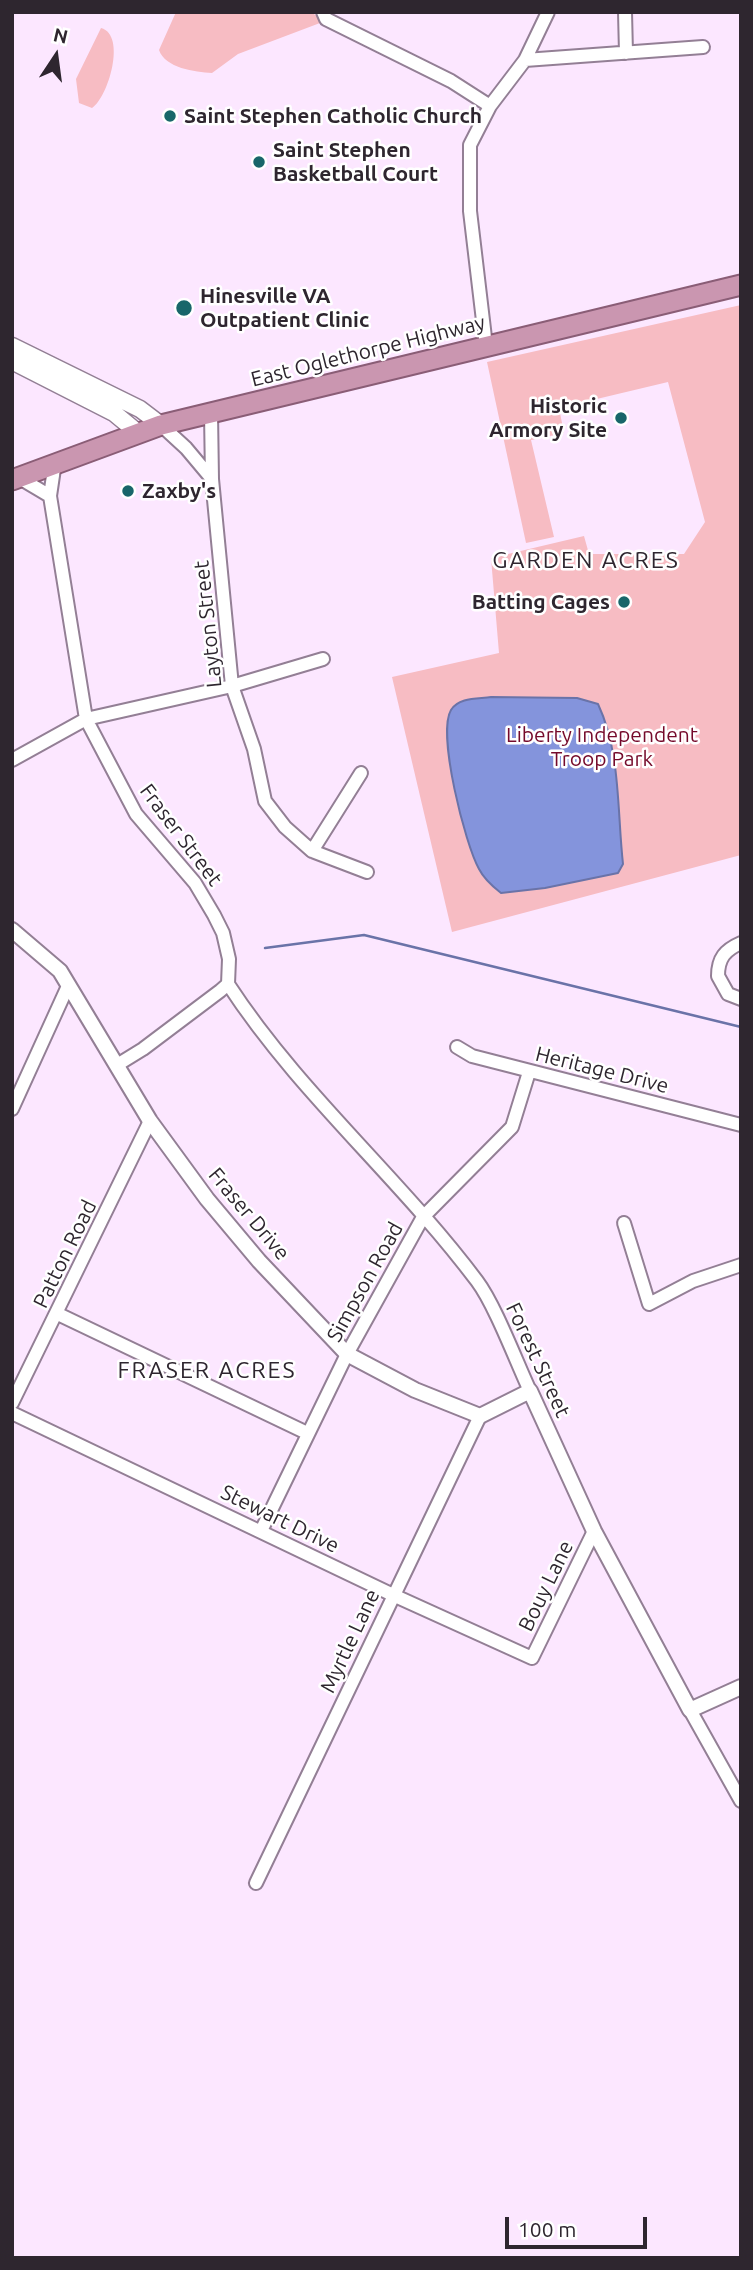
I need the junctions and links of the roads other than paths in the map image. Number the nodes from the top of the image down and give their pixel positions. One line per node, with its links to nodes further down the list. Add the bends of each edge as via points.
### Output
1 (323, 12): 7 (street, via 326,19 451,81)
2 (548, 12): 6 (street)
3 (625, 12): 5 (street)
4 (703, 47): 5 (street)
5 (626, 53): 6 (street)
6 (526, 60): 7 (street)
7 (490, 106): 10 (street, via 468,155)
8 (741, 285): 10 (highway, East Oglethorpe Highway)
9 (12, 346): 13 (main road, via 140,409)
10 (486, 346): 12 (highway, East Oglethorpe Highway)
11 (12, 361): 14 (main road, via 114,412)
12 (211, 413): 13 (highway, East Oglethorpe Highway); 17 (street, Layton Street)
13 (161, 425): 14 (highway, East Oglethorpe Highway); 17 (street)
14 (137, 432): 15 (highway, East Oglethorpe Highway)
15 (55, 462): 16 (highway, East Oglethorpe Highway); 18 (street, Fraser Street)
16 (15, 478): 18 (street)
17 (212, 479): 20 (street, Layton Street)
18 (50, 496): 21 (street, Fraser Street)
19 (323, 659): 20 (street)
20 (232, 686): 21 (street); 24 (street, Layton Street, via 254,749 265,802)
21 (86, 719): 22 (street); 28 (street, Fraser Street, via 136,814 195,883 214,915 229,959)
22 (12, 760)
23 (361, 773): 24 (street)
24 (312, 851): 25 (street, Layton Street)
25 (367, 872)
26 (12, 930): 29 (street, Fraser Drive, via 60,971)
27 (741, 943): 30 (street, via 721,957 718,976 728,994)
28 (228, 984): 32 (street); 37 (street, Forest Street, via 317,1100)
29 (68, 986): 32 (street, Fraser Drive); 34 (street)
30 (741, 999)
31 (457, 1047): 33 (street, Heritage Drive, via 472,1056)
32 (117, 1065): 35 (street, Fraser Drive)
33 (529, 1072): 36 (street, Heritage Drive); 37 (street, Simpson Road, via 512,1127)
34 (12, 1109)
35 (150, 1121): 40 (street, Patton Road); 41 (street, Fraser Drive, via 242,1240)
36 (741, 1125)
37 (423, 1217): 41 (street, Simpson Road); 42 (street, Forest Street, via 479,1283)
38 (624, 1223): 39 (street, via 649,1304 693,1281)
39 (741, 1265)
40 (58, 1314): 43 (street, Patton Road); 46 (street)
41 (347, 1354): 45 (street, Fraser Drive, via 415,1391); 46 (street, Simpson Road)
42 (530, 1391): 45 (street); 48 (street, Forest Street)
43 (12, 1403)
44 (12, 1413): 47 (street, Stewart Drive)
45 (480, 1416): 49 (street, Myrtle Lane)
46 (307, 1433): 47 (street, Simpson Road)
47 (261, 1531): 49 (street, Stewart Drive)
48 (594, 1531): 50 (street, Bouy Lane); 52 (street, Forest Street)
49 (393, 1595): 50 (street, Stewart Drive); 54 (street, Myrtle Lane)
50 (533, 1658)
51 (741, 1687): 52 (street)
52 (690, 1710): 53 (street, Forest Street)
53 (741, 1801)
54 (256, 1883)

